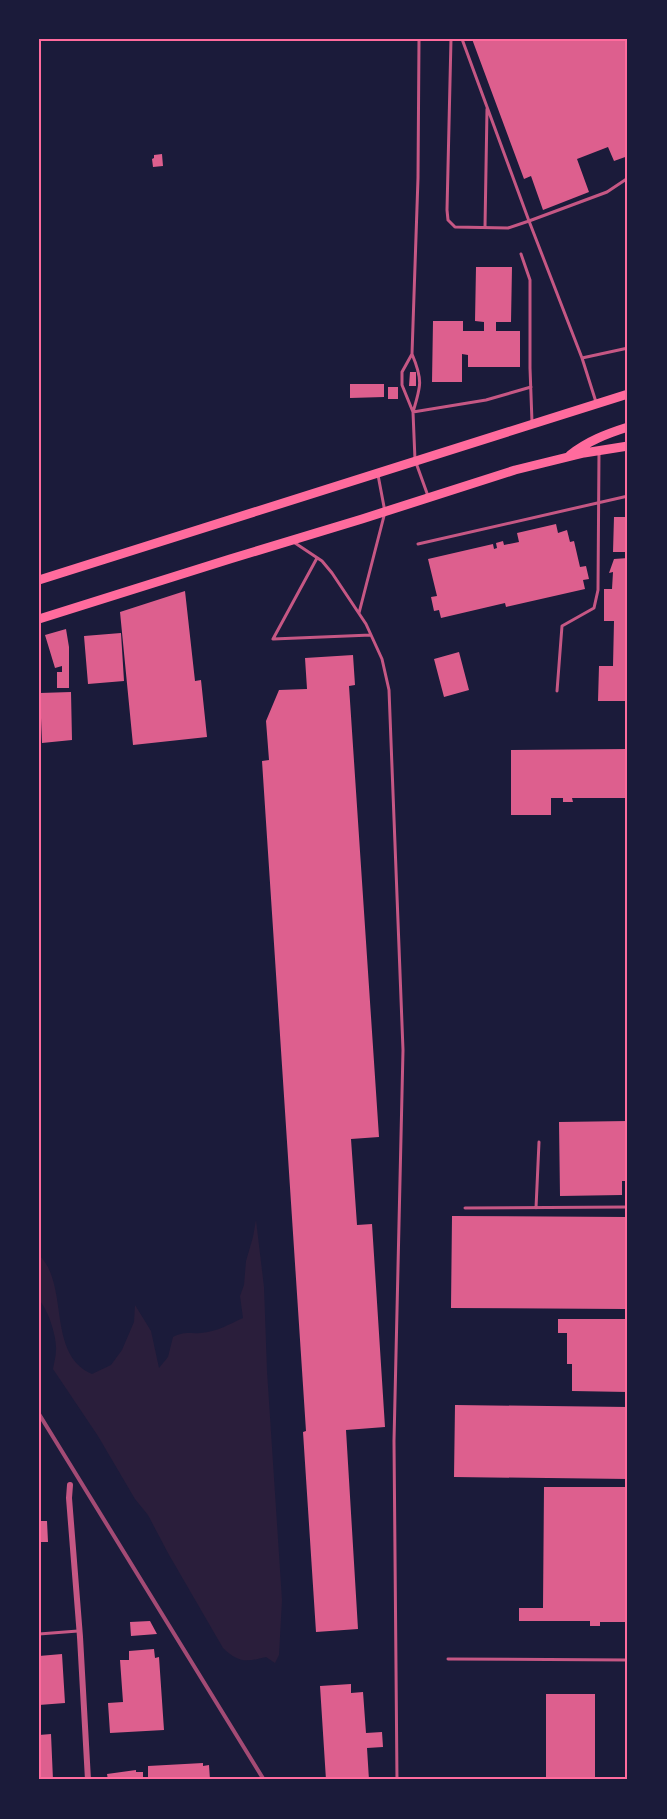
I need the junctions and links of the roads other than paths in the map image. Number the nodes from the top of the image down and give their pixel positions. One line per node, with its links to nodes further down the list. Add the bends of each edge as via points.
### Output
1 (419, 39): 10 (lane)
2 (451, 39): 7 (lane, via 448,220 454,227)
3 (462, 39): 4 (lane)
4 (487, 105): 6 (lane); 7 (lane)
5 (628, 178): 6 (lane, via 607,192)
6 (529, 221): 7 (lane, via 508,228); 11 (lane)
7 (484, 227)
8 (521, 254): 12 (lane, via 530,280)
9 (628, 348): 11 (lane)
10 (412, 354): 15 (lane, via 420,372); 15 (lane, via 402,372 402,385)
11 (582, 358): 14 (lane)
12 (531, 387): 15 (lane, via 486,400); 16 (lane)
13 (628, 394): 14 (main road)
14 (596, 404): 16 (main road)
15 (412, 412): 21 (lane)
16 (532, 424): 21 (main road)
17 (628, 427): 20 (main road, via 604,434)
18 (628, 446): 19 (main road)
19 (599, 451): 20 (main road); 25 (lane)
20 (568, 457): 24 (main road)
21 (415, 460): 22 (main road); 24 (lane)
22 (378, 472): 26 (lane); 30 (main road)
23 (628, 496): 25 (lane)
24 (429, 497): 26 (main road)
25 (598, 502): 28 (lane); 34 (lane, via 598,590 594,608 562,626)
26 (385, 512): 27 (main road); 31 (lane)
27 (291, 540): 29 (lane); 32 (main road)
28 (418, 544)
29 (317, 558): 31 (lane); 33 (lane, via 273,639)
30 (39, 580)
31 (359, 613): 33 (lane)
32 (39, 619)
33 (371, 634): 45 (lane, via 389,690 403,1050 394,1440)
34 (557, 690)
35 (539, 1142): 38 (lane)
36 (628, 1207): 38 (lane)
37 (465, 1208): 38 (lane)
38 (536, 1208)
39 (70, 1485): 40 (street)
40 (80, 1631): 41 (lane); 44 (street)
41 (39, 1634)
42 (448, 1659): 43 (lane)
43 (628, 1660)
44 (88, 1780)
45 (397, 1780)

